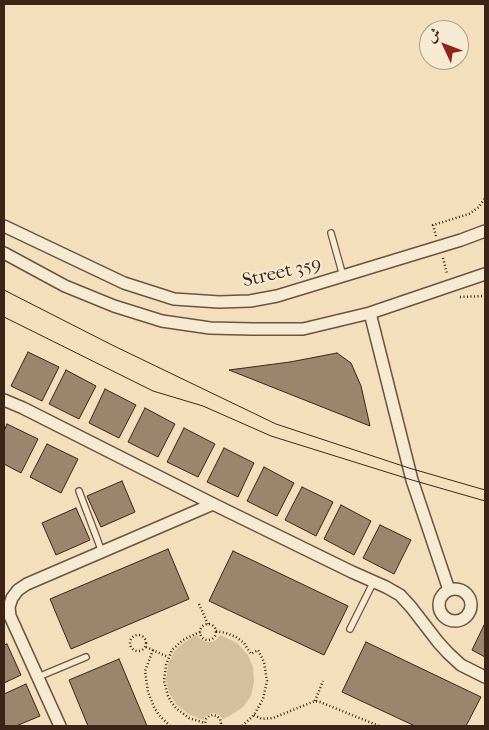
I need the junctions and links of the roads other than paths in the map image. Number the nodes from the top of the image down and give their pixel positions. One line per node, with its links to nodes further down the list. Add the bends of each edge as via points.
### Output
1 (4, 226): 6 (street, Street 359, via 124,282 174,298 250,301)
2 (485, 232): 6 (street, Street 359)
3 (331, 233): 6 (lane)
4 (4, 253): 7 (street, via 65,286 162,321 210,328 303,329)
5 (485, 274): 7 (street)
6 (343, 276)
7 (370, 313): 13 (street, via 412,480)
8 (4, 400): 10 (street)
9 (79, 491): 11 (lane)
10 (213, 504): 11 (street); 12 (street)
11 (102, 552): 16 (street, via 27,584 12,598 10,616)
12 (374, 581): 14 (lane); 17 (street, via 400,595 448,653)
13 (449, 590)
14 (350, 628)
15 (86, 657): 16 (lane)
16 (38, 677): 18 (street)
17 (485, 677)
18 (60, 726)

